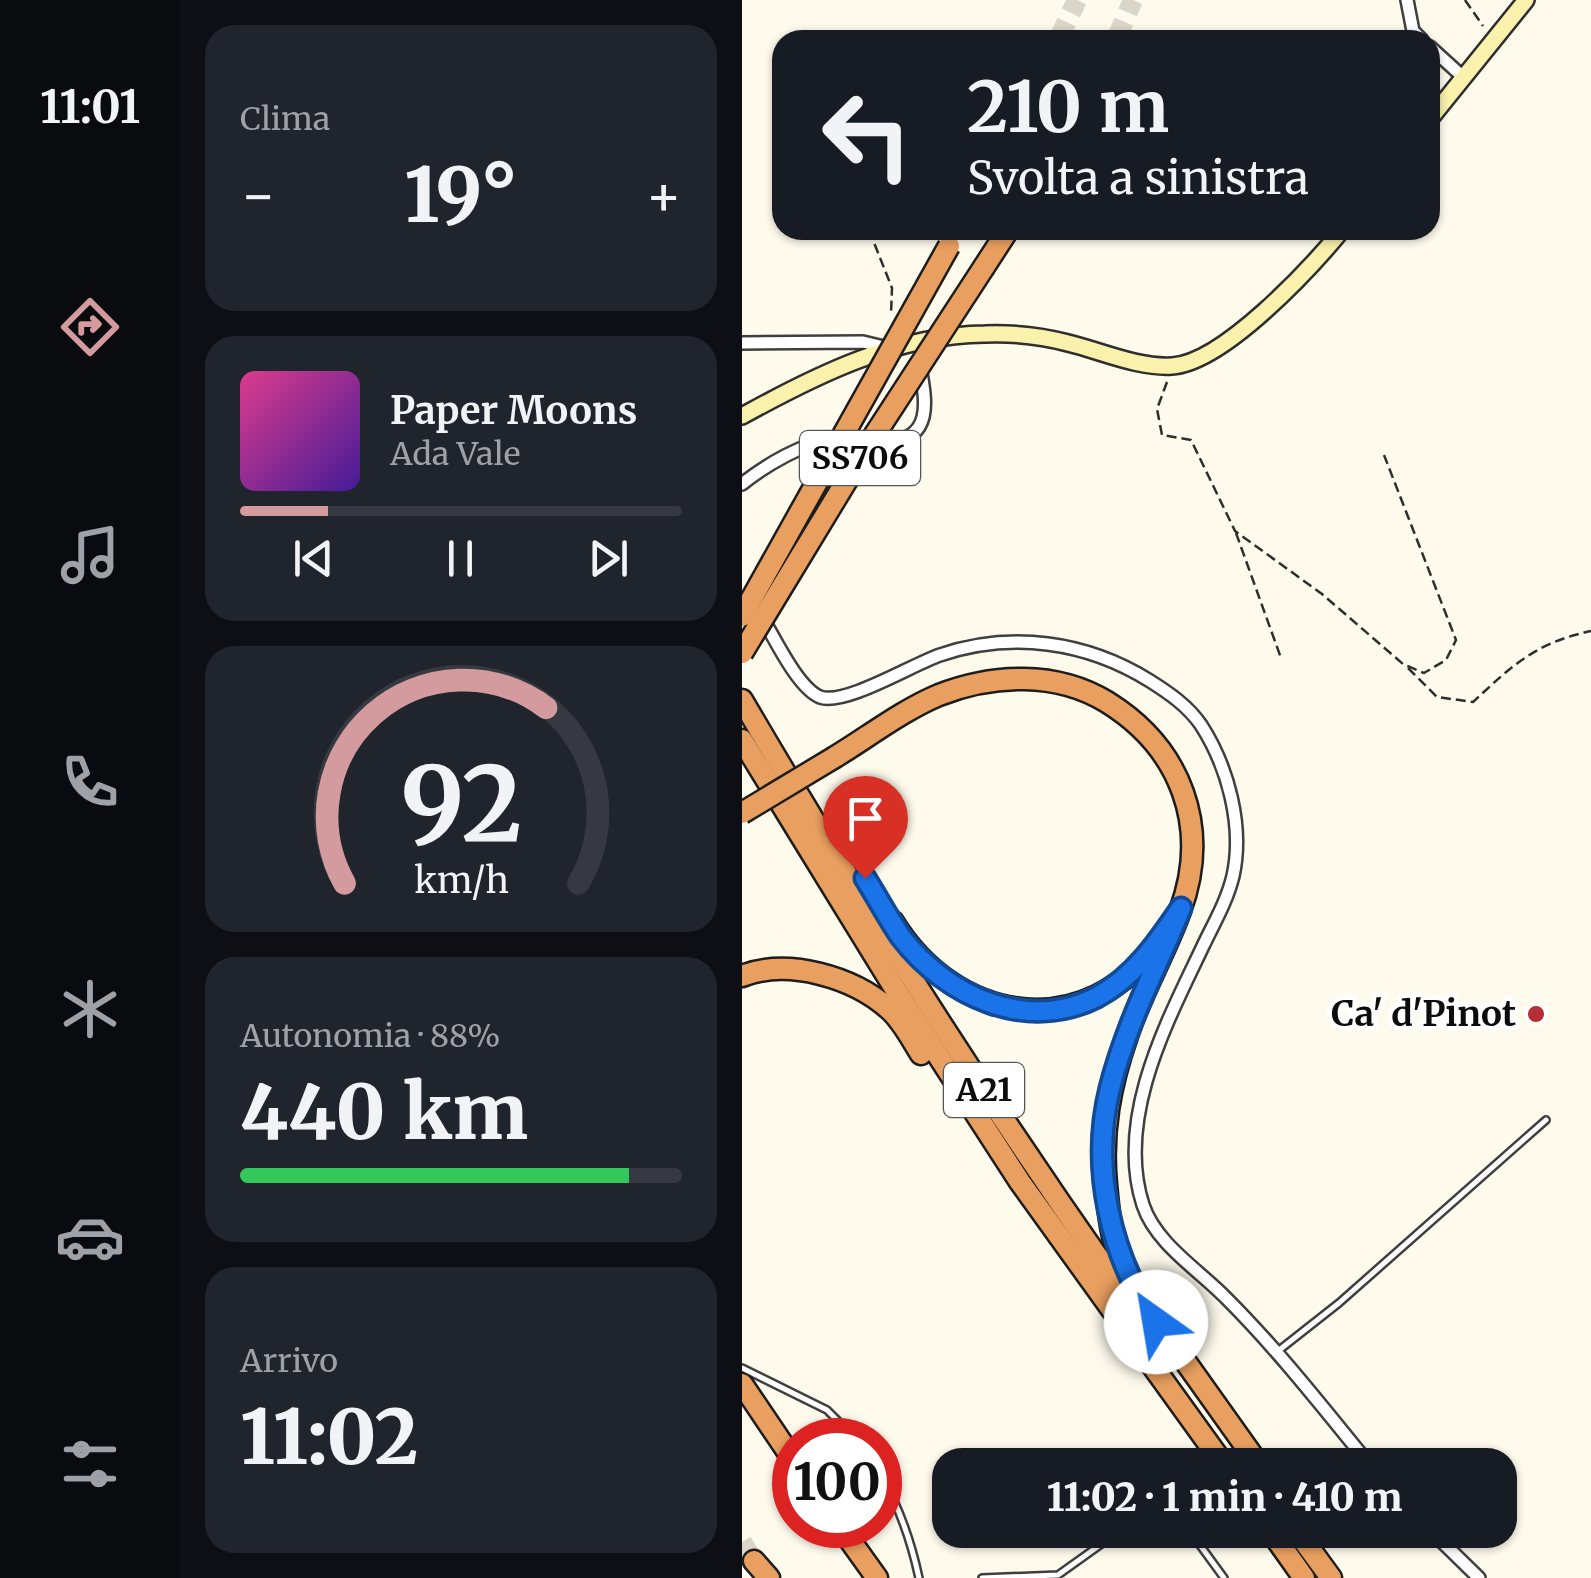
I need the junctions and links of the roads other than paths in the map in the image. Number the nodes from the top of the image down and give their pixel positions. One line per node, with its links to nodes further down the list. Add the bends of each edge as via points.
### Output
1 (1407, 0): 3 (street)
2 (1526, 0): 5 (street)
3 (1412, 30)
4 (1440, 55): 5 (street)
5 (1463, 77): 6 (street)
6 (1440, 106)
7 (953, 240): 16 (highway, SS706, bridge)
8 (1002, 240): 17 (highway, SS706, bridge)
9 (1334, 240): 11 (street, via 1234,338 1172,366 1025,336)
10 (742, 343): 12 (street)
11 (919, 343): 12 (street); 14 (street, via 926,398 915,430 890,442 828,438)
12 (884, 347): 13 (street)
13 (742, 416)
14 (742, 484)
15 (742, 586): 25 (street, via 796,673 823,699 978,645 1040,642 1110,660 1173,695 1198,720 1223,768 1232,805 1233,876 1146,1083 1137,1182 1151,1225)
16 (742, 616)
17 (742, 653)
18 (744, 703): 21 (highway, via 774,730 901,936 931,969 988,1004 1062,1009 1096,997 1155,948); 31 (highway, A21, via 1036,1171)
19 (742, 740): 24 (highway, A21)
20 (742, 813): 21 (highway, bridge, via 938,696 1013,677 1057,682 1130,716 1175,772 1188,805 1192,846)
21 (1181, 908): 32 (highway, via 1110,1090 1104,1137 1110,1220 1136,1293)
22 (742, 976): 24 (highway, via 786,969 816,973 890,1010)
23 (1546, 1120): 25 (lane)
24 (1020, 1182): 30 (highway, A21)
25 (1276, 1352): 33 (street)
26 (742, 1368): 28 (lane)
27 (742, 1384): 29 (highway)
28 (835, 1418)
29 (772, 1428)
30 (1212, 1448)
31 (1236, 1448)
32 (1247, 1448)
33 (1356, 1448)
34 (902, 1521): 45 (lane)
35 (855, 1548): 44 (highway)
36 (1095, 1548): 46 (lane, via 1058,1574)
37 (1202, 1548): 47 (lane)
38 (1283, 1548): 48 (highway)
39 (1309, 1548): 49 (highway)
40 (1319, 1548): 50 (highway)
41 (1448, 1548): 51 (street)
42 (754, 1561): 43 (highway)
43 (768, 1578)
44 (877, 1578)
45 (918, 1578)
46 (982, 1578)
47 (1224, 1578)
48 (1304, 1578)
49 (1331, 1578)
50 (1340, 1578)
51 (1479, 1578)

